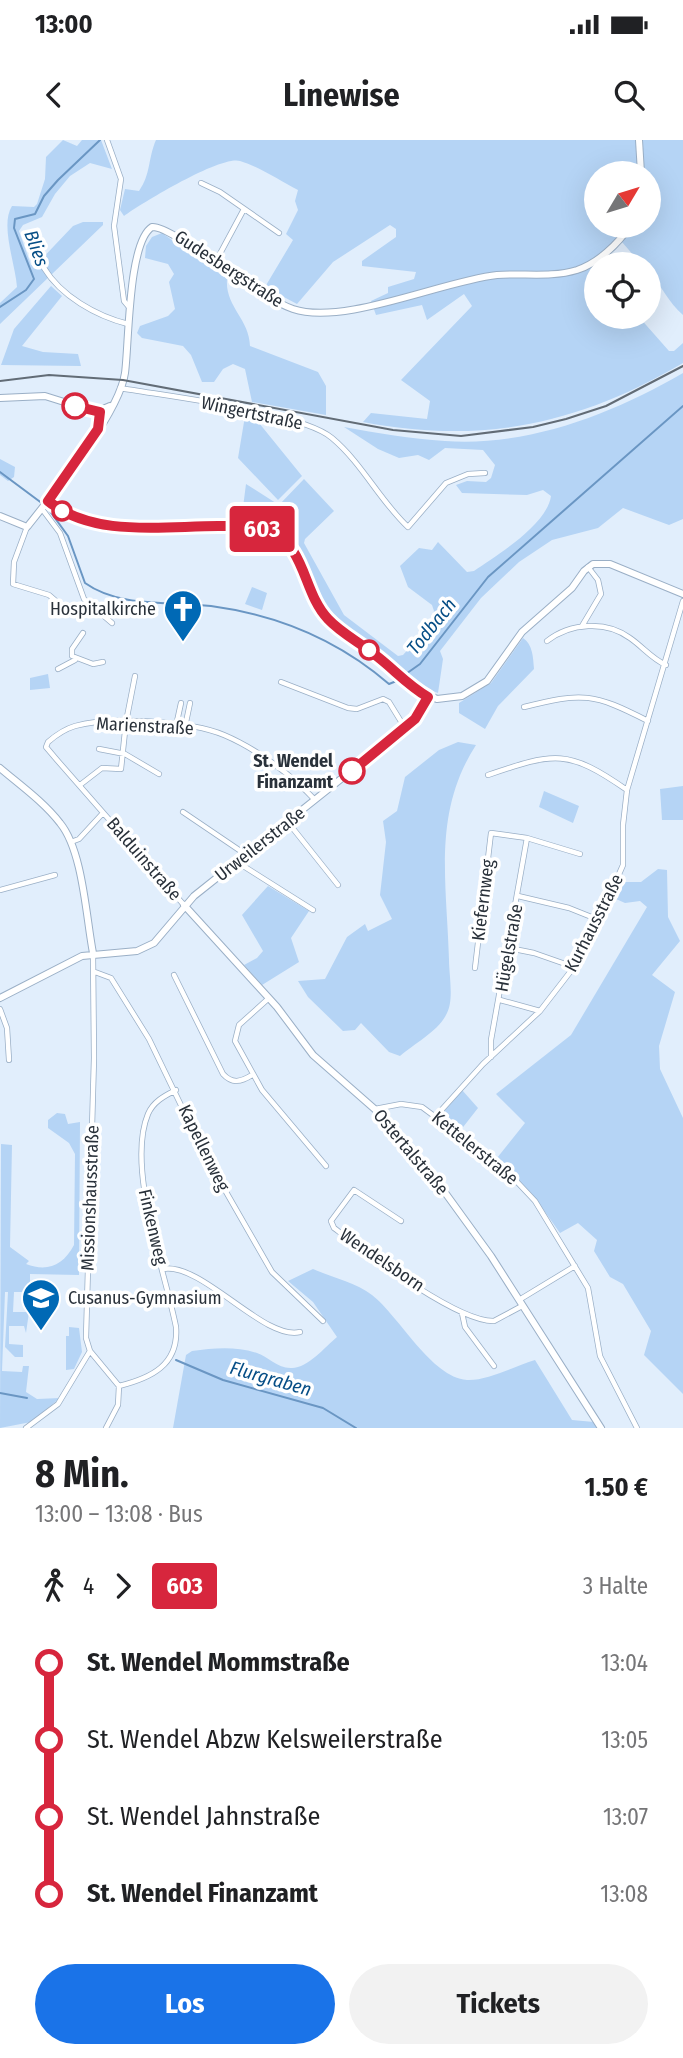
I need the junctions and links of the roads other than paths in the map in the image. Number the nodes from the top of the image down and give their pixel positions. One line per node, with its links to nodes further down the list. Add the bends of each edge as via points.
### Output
1 (639, 140): 3 (main road)
2 (108, 142): 10 (street, via 121,179 114,226 124,301)
3 (640, 161)
4 (201, 183): 5 (street)
5 (244, 209): 6 (street); 8 (street)
6 (279, 233)
7 (618, 238): 8 (main road, Gudesbergstraße, via 578,269 551,275 477,278 316,313 296,310 258,292)
8 (214, 264): 10 (main road, Gudesbergstraße, via 158,226 146,230)
9 (44, 268): 11 (street, via 72,297)
10 (129, 307): 11 (main road)
11 (128, 324): 12 (main road)
12 (120, 388): 14 (main road); 17 (street, Wingertstraße, via 319,429 343,448 408,527 446,483)
13 (0, 398): 15 (main road, via 45,396)
14 (111, 405): 15 (main road); 16 (main road)
15 (100, 412): 16 (main road)
16 (98, 429): 18 (main road)
17 (485, 473)
18 (45, 505): 20 (main road); 25 (street, via 83,598); 35 (main road, via 112,525 229,526 272,532 297,556 327,618)
19 (0, 516): 20 (main road)
20 (27, 527): 23 (street, via 13,562 13,584)
21 (588, 567): 22 (main road, via 598,562 610,564); 26 (street, via 601,594); 35 (main road, via 572,588 522,632 496,671 475,690 450,699)
22 (683, 594)
23 (56, 601)
24 (683, 601): 31 (street, Kurhausstraße)
25 (112, 623)
26 (582, 626): 28 (street); 31 (street, via 620,631)
27 (83, 632): 29 (street, via 72,649)
28 (547, 641)
29 (75, 660): 30 (street); 32 (street)
30 (103, 662)
31 (666, 664): 39 (street, Kurhausstraße)
32 (58, 670)
33 (135, 676): 40 (street)
34 (281, 682): 43 (street, via 348,708 383,699)
35 (428, 697): 43 (main road, Urweilerstraße)
36 (181, 703): 41 (street)
37 (190, 703): 42 (street)
38 (524, 707): 39 (street, via 577,695 612,703)
39 (648, 721): 51 (street, Kurhausstraße)
40 (126, 722): 41 (street, Marienstraße); 44 (street, Marienstraße, via 68,729); 46 (street)
41 (176, 726): 42 (street, Marienstraße)
42 (185, 727): 52 (street, Marienstraße, via 234,740)
43 (405, 728): 52 (main road, Urweilerstraße)
44 (46, 747): 50 (street, Balduinstraße)
45 (99, 749): 46 (street)
46 (125, 754): 48 (street); 50 (street, via 121,769 102,768)
47 (0, 768): 57 (main road, via 51,813)
48 (159, 774)
49 (488, 775): 51 (street, via 535,759 567,758 598,770)
50 (80, 785): 54 (street, Balduinstraße)
51 (628, 790): 67 (street, Kurhausstraße, via 623,865)
52 (315, 800): 55 (main road, Urweilerstraße)
53 (183, 812): 58 (street)
54 (103, 813): 57 (street, Balduinstraße); 65 (street, Balduinstraße)
55 (287, 821): 58 (main road, Urweilerstraße); 62 (street)
56 (527, 838): 59 (street); 64 (street, Hügelstraße); 71 (street, Kiefernweg, via 491,833)
57 (71, 842): 69 (main road)
58 (245, 854): 60 (main road, Urweilerstraße)
59 (580, 854)
60 (237, 861): 65 (main road, Urweilerstraße); 66 (street)
61 (55, 874): 63 (street)
62 (338, 885)
63 (0, 890)
64 (517, 896): 67 (street); 68 (street, Hügelstraße)
65 (184, 905): 69 (main road, Urweilerstraße, via 164,934 146,947); 74 (main road, Ostertalstraße)
66 (313, 910)
67 (599, 920): 70 (street, Kurhausstraße)
68 (509, 948): 70 (street); 76 (street, Hügelstraße)
69 (93, 953): 72 (street, Missionshausstraße); 75 (main road)
70 (574, 967): 78 (street, Kurhausstraße)
71 (475, 968)
72 (95, 972): 82 (street, Kapellenweg, via 115,984); 93 (street, Missionshausstraße, via 86,1338)
73 (174, 975): 81 (street, via 223,1074 239,1082)
74 (269, 998): 81 (street, via 234,1035); 83 (main road, Ostertalstraße, via 324,1067)
75 (0, 999)
76 (499, 1000): 78 (street); 79 (street, Hügelstraße)
77 (0, 1009): 80 (street, via 7,1028)
78 (540, 1011): 79 (street, Kurhausstraße)
79 (491, 1057): 84 (street, Kurhausstraße)
80 (9, 1060)
81 (252, 1075): 85 (street)
82 (176, 1090): 88 (street, Finkenweg, via 152,1107 141,1149 145,1191); 91 (street, Kapellenweg, via 206,1157 264,1259 281,1283)
83 (376, 1109): 84 (street, Kettelerstraße, via 410,1104); 89 (main road, Ostertalstraße, via 459,1210)
84 (436, 1116): 87 (street, Kettelerstraße, via 521,1185)
85 (326, 1166)
86 (401, 1220): 90 (street, Wendelsborn, via 355,1190 331,1221 374,1257)
87 (575, 1266): 89 (street, Wendelsborn); 99 (street, Kettelerstraße, via 587,1288 603,1365)
88 (163, 1269): 92 (street, via 181,1270 270,1324 290,1333); 95 (street, Finkenweg, via 176,1327 174,1351 152,1376)
89 (520, 1303): 90 (street, Wendelsborn, via 494,1321); 98 (main road, Ostertalstraße)
90 (462, 1313): 94 (street, via 465,1327)
91 (323, 1321)
92 (300, 1332)
93 (90, 1351): 95 (street); 96 (street, via 63,1398)
94 (494, 1366)
95 (119, 1386): 97 (street, via 118,1405)
96 (31, 1427)
97 (106, 1428)
98 (601, 1428)
99 (637, 1428)

